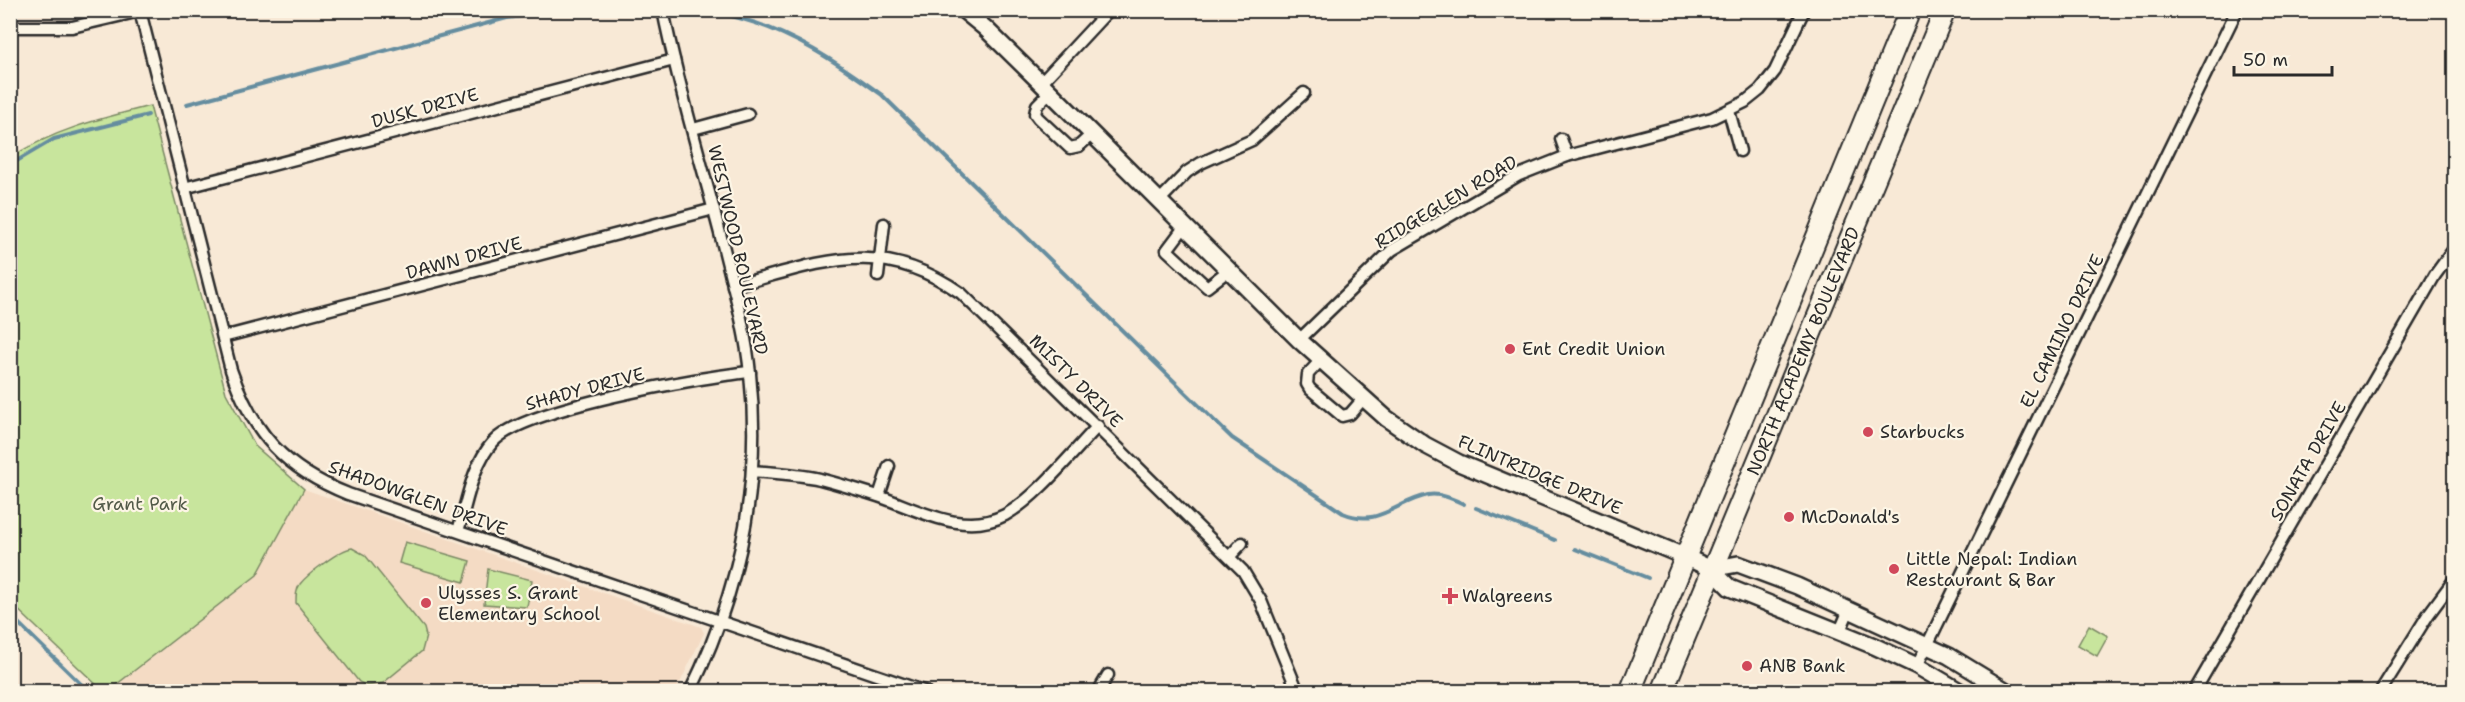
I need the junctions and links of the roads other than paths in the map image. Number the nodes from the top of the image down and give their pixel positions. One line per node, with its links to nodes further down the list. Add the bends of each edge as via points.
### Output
1 (663, 10): 10 (street, WESTWOOD BOULEVARD)
2 (963, 10): 11 (street, FLINTRIDGE DRIVE)
3 (1109, 10): 11 (street)
4 (1804, 10): 13 (street, RIDGEGLEN ROAD, via 1768,80)
5 (1910, 10): 45 (highway, NORTH ACADEMY BOULEVARD)
6 (1945, 10): 46 (highway, NORTH ACADEMY BOULEVARD)
7 (2237, 10): 51 (street, EL CAMINO DRIVE)
8 (140, 11): 9 (street, via 72,27); 20 (street, SHADOWGLEN DRIVE)
9 (10, 27)
10 (674, 60): 15 (street, WESTWOOD BOULEVARD); 20 (street, DUSK DRIVE)
11 (1046, 87): 16 (street, FLINTRIDGE DRIVE); 16 (street, via 1037,105 1038,118 1071,148)
12 (1304, 93): 21 (street, via 1252,140 1187,172)
13 (1729, 111): 18 (street); 19 (street, RIDGEGLEN ROAD)
14 (748, 114): 15 (street, WESTWOOD BOULEVARD)
15 (693, 129): 22 (street, WESTWOOD BOULEVARD)
16 (1092, 134): 21 (street, FLINTRIDGE DRIVE)
17 (1561, 139): 19 (street)
18 (1740, 151)
19 (1567, 156): 32 (street, RIDGEGLEN ROAD, via 1519,176 1404,242 1380,260)
20 (184, 188): 31 (street, SHADOWGLEN DRIVE)
21 (1160, 200): 24 (street, FLINTRIDGE DRIVE)
22 (714, 210): 30 (street, WESTWOOD BOULEVARD); 31 (street, DAWN DRIVE)
23 (884, 224): 26 (street)
24 (1185, 226): 28 (street, FLINTRIDGE DRIVE); 28 (street, via 1167,250 1207,287)
25 (2454, 249): 27 (street, SONATA DRIVE)
26 (880, 258): 29 (street); 30 (street, MISTY DRIVE, via 837,261); 36 (street, MISTY DRIVE, via 920,268 961,293)
27 (2450, 263): 62 (street, SONATA DRIVE)
28 (1229, 270): 32 (street, FLINTRIDGE DRIVE)
29 (878, 276)
30 (733, 286): 34 (street, WESTWOOD BOULEVARD)
31 (223, 337): 41 (street, SHADOWGLEN DRIVE, via 250,418 301,472 348,494)
32 (1299, 340): 33 (street, FLINTRIDGE DRIVE)
33 (1321, 360): 35 (street, FLINTRIDGE DRIVE); 35 (street, via 1308,374 1310,389 1342,416 1350,414)
34 (750, 372): 38 (street, WESTWOOD BOULEVARD); 41 (street, SHADY DRIVE, via 668,384 541,417 507,430 482,456)
35 (1363, 399): 45 (street, FLINTRIDGE DRIVE, via 1408,434 1460,463)
36 (1098, 426): 40 (street, via 1026,500); 44 (street, MISTY DRIVE)
37 (889, 466): 39 (street)
38 (752, 471): 39 (street, via 797,474); 49 (street, WESTWOOD BOULEVARD, via 739,561)
39 (879, 496): 40 (street, via 942,520)
40 (989, 521): 42 (street)
41 (458, 531): 49 (street, SHADOWGLEN DRIVE)
42 (991, 533)
43 (1242, 543): 44 (street)
44 (1230, 556): 58 (street, MISTY DRIVE, via 1261,601)
45 (1686, 557): 46 (street, FLINTRIDGE DRIVE); 59 (highway, NORTH ACADEMY BOULEVARD)
46 (1711, 569): 48 (street, via 1738,564); 50 (street, FLINTRIDGE DRIVE, via 1730,588); 60 (highway, NORTH ACADEMY BOULEVARD)
47 (2454, 580): 63 (street)
48 (1849, 610): 50 (street); 51 (street)
49 (722, 621): 55 (street, WESTWOOD BOULEVARD); 56 (street, SHADOWGLEN DRIVE)
50 (1839, 633): 52 (street, FLINTRIDGE DRIVE)
51 (1927, 645): 52 (street, EL CAMINO DRIVE); 54 (street)
52 (1917, 666): 61 (street, FLINTRIDGE DRIVE)
53 (1108, 675): 57 (street)
54 (2006, 691)
55 (690, 692)
56 (926, 692)
57 (1098, 692)
58 (1298, 692)
59 (1630, 692)
60 (1662, 692)
61 (1961, 692)
62 (2194, 692)
63 (2380, 692)

